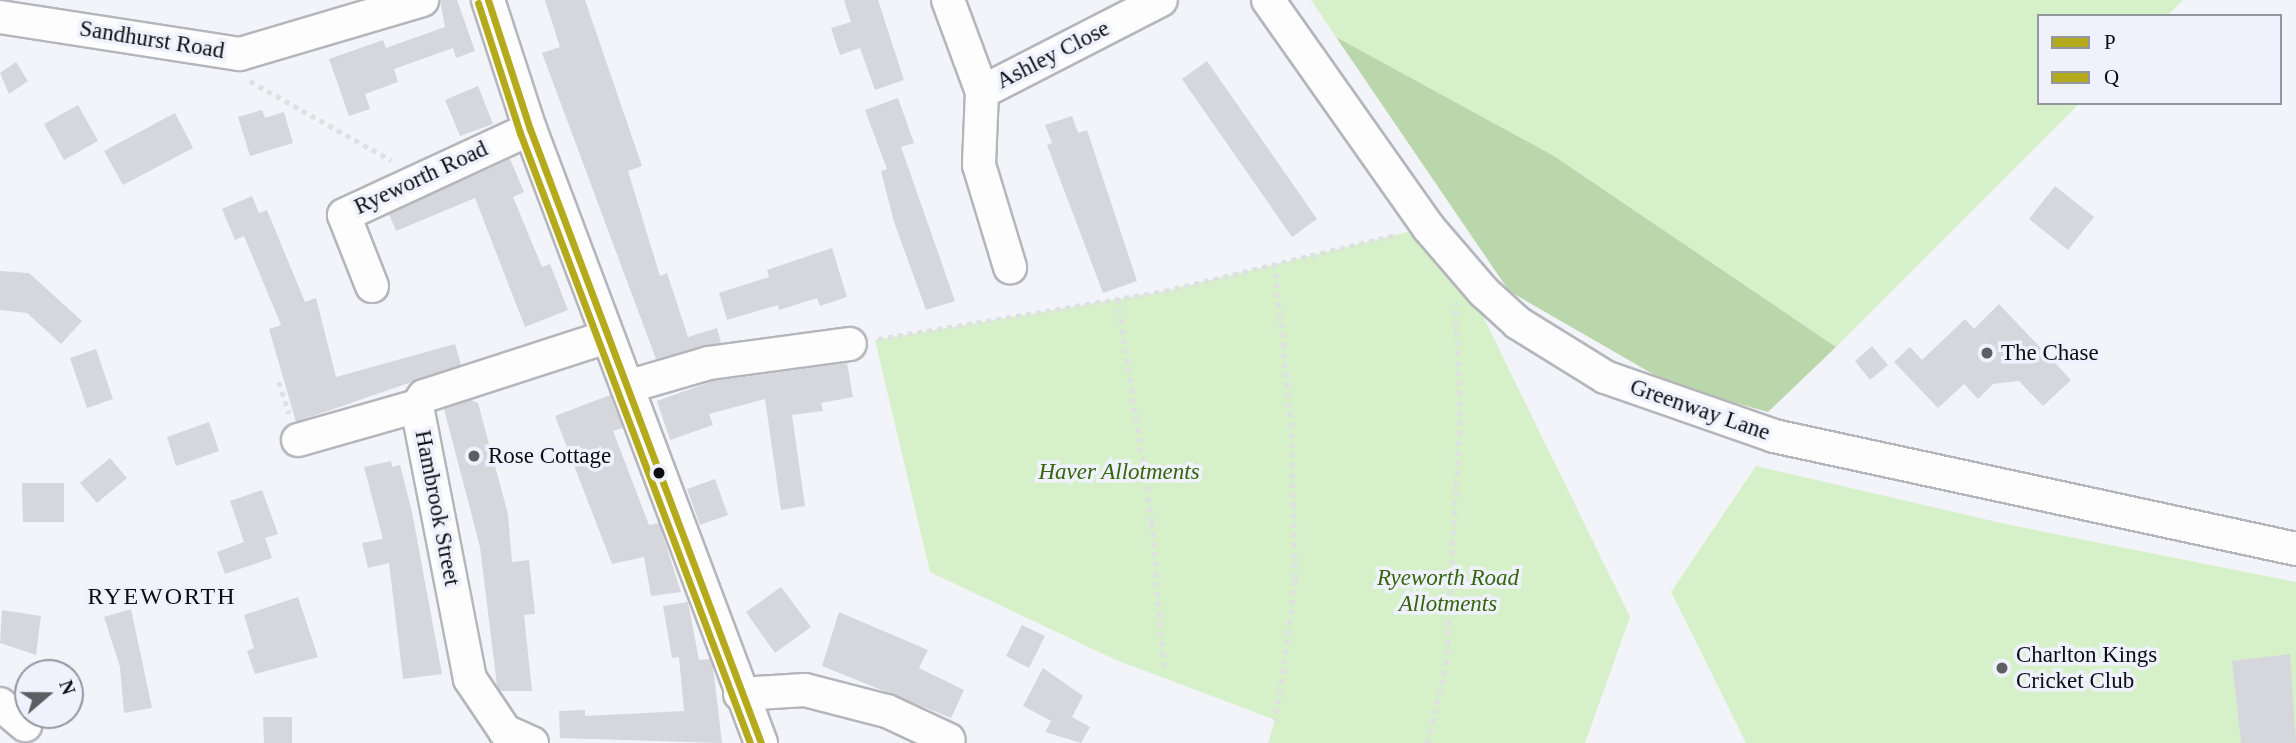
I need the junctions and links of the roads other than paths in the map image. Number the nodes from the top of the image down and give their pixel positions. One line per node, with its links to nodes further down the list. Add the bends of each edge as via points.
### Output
1 (422, 0): 6 (street, Sandhurst Road, via 240,54)
2 (488, 0): 8 (street)
3 (948, 0): 7 (street, Ashley Close)
4 (1161, 0): 7 (street, Ashley Close)
5 (1268, 0): 16 (street, Greenway Lane, via 1455,260 1518,323 1594,370 1763,432)
6 (0, 17)
7 (982, 92): 9 (street, Ashley Close, via 979,165)
8 (530, 129): 10 (street, Ryeworth Road, via 419,176 344,215); 11 (street)
9 (1010, 267)
10 (372, 286)
11 (607, 337): 13 (street); 14 (street, Hambrook Street, via 424,396)
12 (850, 344): 13 (street, via 709,363)
13 (627, 387): 17 (street)
14 (416, 406): 15 (street); 21 (street, Hambrook Street, via 470,679 505,731)
15 (298, 440)
16 (2296, 549)
17 (740, 694): 20 (street, via 805,690 887,711); 22 (street)
18 (0, 704): 19 (street)
19 (14, 716)
20 (949, 740)
21 (532, 743)
22 (761, 743)

